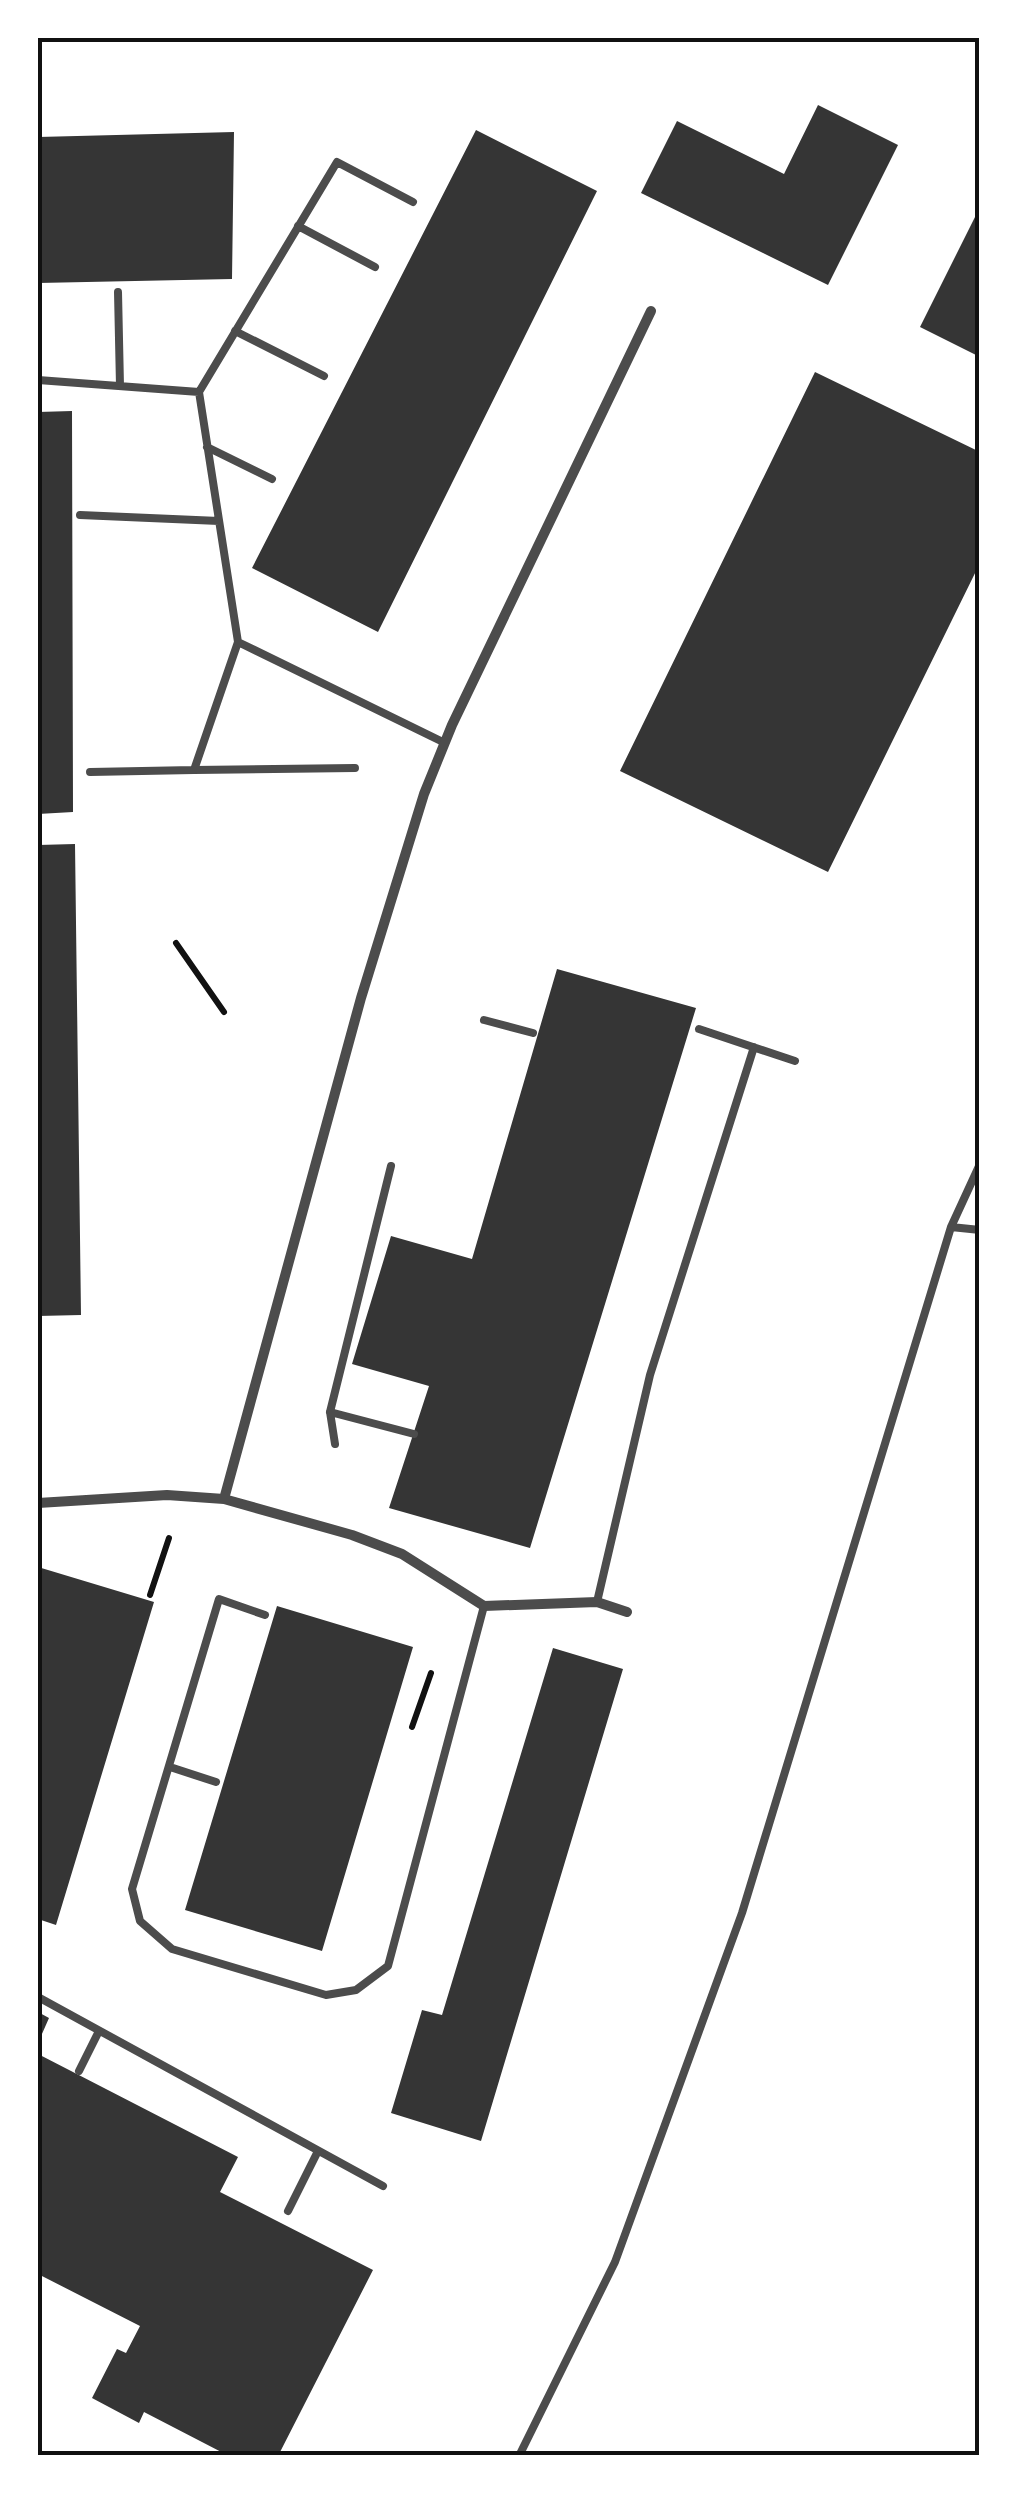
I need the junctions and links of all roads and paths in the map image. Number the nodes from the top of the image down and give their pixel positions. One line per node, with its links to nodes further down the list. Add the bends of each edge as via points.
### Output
1 (413, 202): 2 (lane, via 337,162)
2 (298, 226): 3 (lane); 6 (lane)
3 (375, 267)
4 (118, 292): 9 (lane)
5 (651, 311): 16 (street)
6 (235, 331): 7 (lane); 10 (lane)
7 (324, 376)
8 (38, 380): 9 (lane)
9 (120, 386): 10 (lane)
10 (198, 392): 11 (lane)
11 (208, 447): 12 (lane); 14 (lane)
12 (272, 479)
13 (80, 516): 14 (lane)
14 (219, 521): 15 (lane)
15 (238, 642): 16 (lane); 18 (lane)
16 (445, 742): 34 (street, via 361,998)
17 (355, 768): 18 (lane)
18 (194, 770): 19 (lane)
19 (90, 772)
20 (176, 943): 21 (path)
21 (224, 1012)
22 (484, 1020): 24 (lane)
23 (699, 1029): 25 (lane)
24 (532, 1033)
25 (754, 1047): 26 (lane); 38 (lane, via 650,1375)
26 (795, 1060)
27 (980, 1164): 29 (lane)
28 (391, 1166): 31 (lane)
29 (951, 1226): 30 (lane); 52 (lane, via 742,1913 615,2262)
30 (980, 1230)
31 (330, 1412): 32 (lane); 33 (lane)
32 (414, 1434)
33 (335, 1444)
34 (224, 1498): 35 (street); 39 (street, via 402,1554)
35 (38, 1503)
36 (169, 1538): 37 (path)
37 (150, 1595)
38 (597, 1602): 39 (street); 40 (street)
39 (484, 1606): 44 (lane, via 388,1966 356,1990 326,1995 172,1949 140,1921 132,1889)
40 (627, 1612)
41 (265, 1615): 44 (lane, via 219,1599)
42 (432, 1673): 43 (path)
43 (412, 1727)
44 (170, 1767): 45 (lane)
45 (216, 1782)
46 (38, 1996): 47 (lane)
47 (98, 2033): 48 (lane); 49 (lane)
48 (78, 2071)
49 (318, 2151): 50 (lane); 51 (lane)
50 (383, 2186)
51 (288, 2212)
52 (519, 2456)

